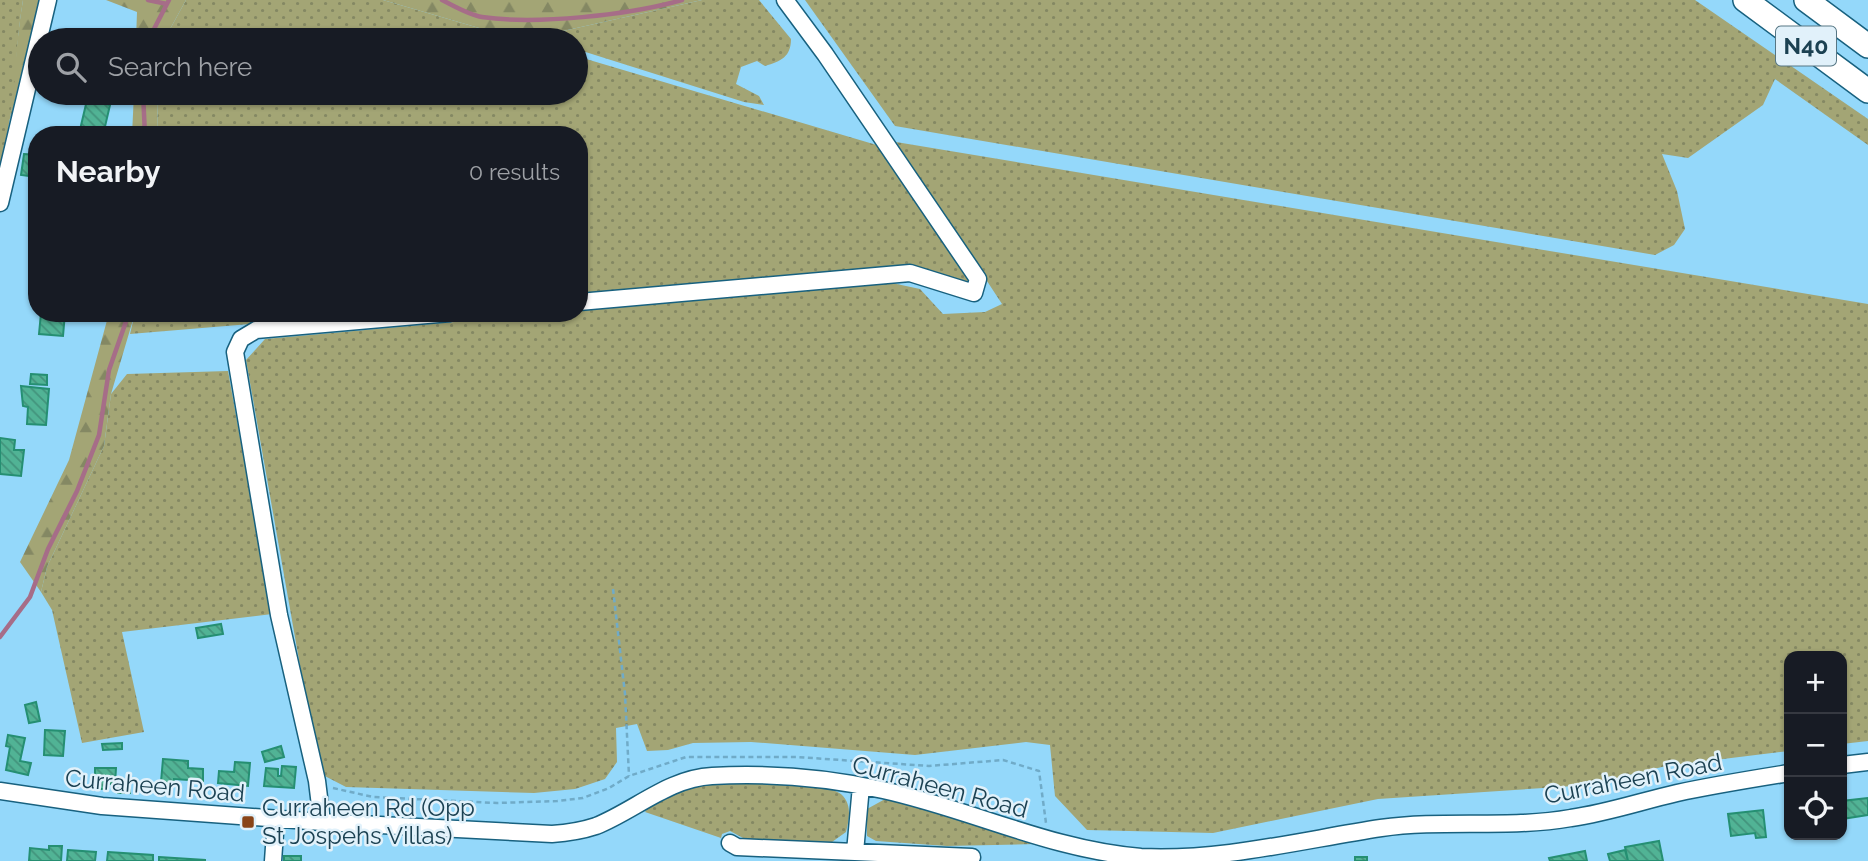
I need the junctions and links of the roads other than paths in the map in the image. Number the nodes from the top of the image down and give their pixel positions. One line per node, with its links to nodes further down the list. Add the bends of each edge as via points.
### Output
1 (48, 0): 5 (street)
2 (785, 0): 10 (street, via 978,279 974,293 910,273)
3 (1745, 0): 8 (highway, N40)
4 (1806, 0): 6 (highway, N40)
5 (41, 28)
6 (1868, 46)
7 (28, 85): 9 (street)
8 (1868, 91)
9 (0, 203)
10 (588, 301)
11 (347, 322): 18 (street, via 256,330 241,339 235,352 279,615)
12 (1868, 762): 13 (street)
13 (1847, 764)
14 (1784, 774): 15 (street, Curraheen Road, via 1571,818 1421,824 1185,858 1103,853 1065,845)
15 (860, 786): 18 (street, Curraheen Road, via 793,778 707,776 649,798 597,825 552,834); 20 (street)
16 (0, 791): 17 (street, Curraheen Road, via 102,806)
17 (276, 819): 18 (street, Curraheen Road); 22 (street)
18 (322, 822)
19 (730, 842): 20 (street, via 737,847)
20 (855, 852): 21 (street)
21 (972, 857)
22 (273, 861)

